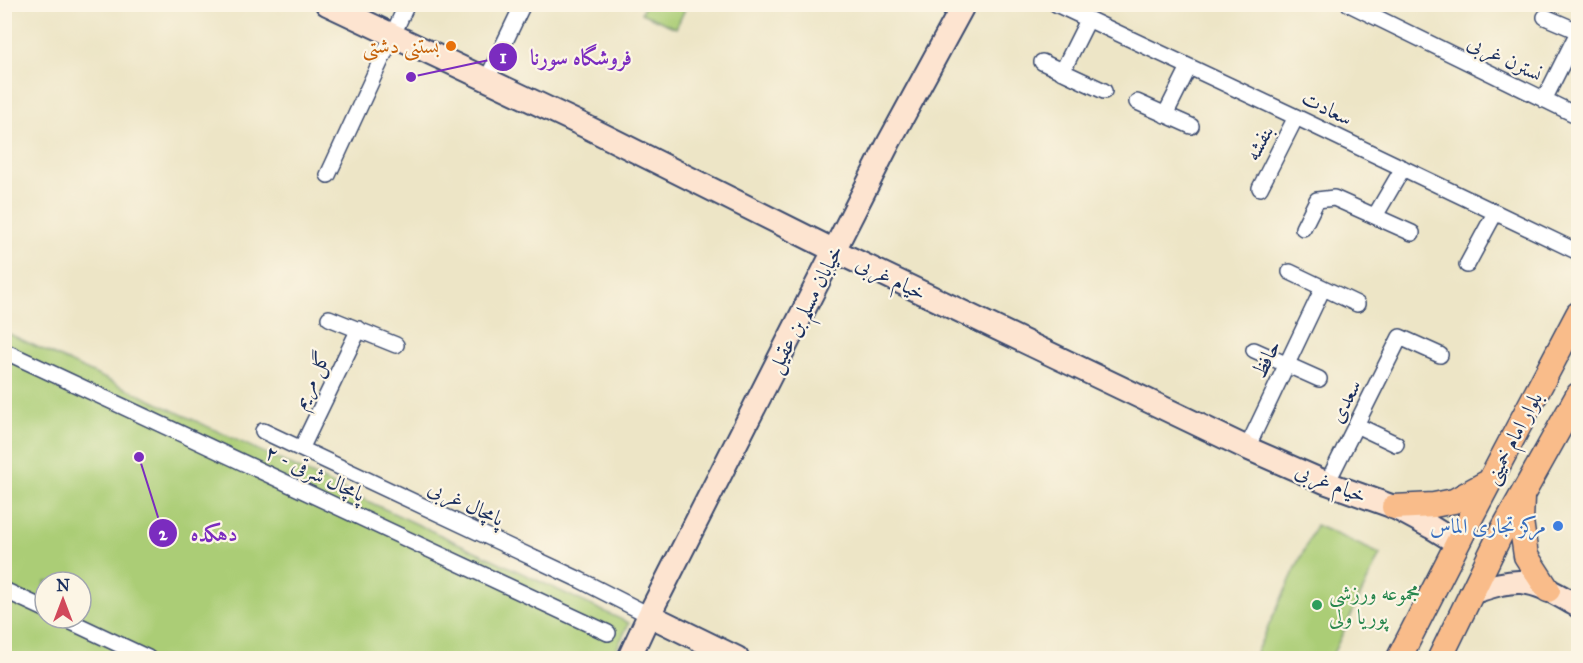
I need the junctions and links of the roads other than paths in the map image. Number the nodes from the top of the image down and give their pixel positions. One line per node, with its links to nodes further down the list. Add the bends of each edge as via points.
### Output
1 (327, 4): 10 (street, خیام غربی)
2 (407, 4): 10 (street)
3 (523, 4): 14 (street)
4 (963, 4): 29 (street, خیابان مسلم بن عقیل)
5 (1056, 4): 8 (street, سعادت)
6 (1349, 4): 16 (street, نسترن غربی)
7 (1545, 17): 9 (street)
8 (1088, 20): 12 (street, سعادت); 13 (street)
9 (1578, 32): 16 (street)
10 (393, 35): 14 (street, خیام غربی); 23 (street)
11 (1042, 62): 13 (street)
12 (1189, 67): 18 (street); 20 (street, سعادت)
13 (1062, 72): 15 (street)
14 (487, 80): 29 (street, خیام غربی)
15 (1104, 91)
16 (1544, 100): 19 (street, نسترن غربی)
17 (1137, 102): 18 (street)
18 (1165, 115): 21 (street)
19 (1578, 116)
20 (1296, 117): 22 (street, سعادت); 24 (street, بنفشه)
21 (1191, 126)
22 (1403, 168): 25 (street, سعادت); 26 (street)
23 (328, 175)
24 (1260, 188)
25 (1495, 213): 30 (street, سعادت); 31 (street)
26 (1375, 216): 27 (street, via 1335,198 1317,200); 28 (street)
27 (1303, 228)
28 (1412, 233)
29 (835, 251): 49 (street, خیام غربی); 61 (street, خیابان مسلم بن عقیل)
30 (1578, 252)
31 (1467, 265)
32 (1290, 272): 33 (street)
33 (1323, 288): 34 (street); 43 (street, حافظ)
34 (1357, 304)
35 (1578, 314): 38 (main road, بلوار امام خمینی)
36 (329, 318): 37 (street)
37 (359, 329): 39 (street); 50 (street, گل مریم)
38 (1573, 333): 51 (main road, بلوار امام خمینی)
39 (396, 345)
40 (1254, 350): 43 (street)
41 (4, 351): 63 (street, پامچال شرقی - ۲)
42 (1440, 355): 46 (street, سعدی, via 1400,337)
43 (1287, 364): 44 (street); 49 (street, حافظ)
44 (1319, 379)
45 (1578, 395): 53 (main road, بلوار امام خمینی)
46 (1356, 425): 48 (street); 52 (street, سعدی)
47 (263, 431): 50 (street, پامچال غربی)
48 (1396, 444)
49 (1247, 448): 52 (street, خیام غربی)
50 (301, 449): 61 (street, پامچال غربی)
51 (1490, 481): 54 (main road, via 1454,501); 55 (main road, بلوار امام خمینی)
52 (1328, 483): 54 (street, خیام غربی)
53 (1523, 494): 57 (main road, via 1521,521 1526,556); 58 (main road, بلوار امام خمینی)
54 (1394, 507): 55 (street, خیام غربی)
55 (1457, 543): 67 (main road, بلوار امام خمینی)
56 (4, 590): 59 (street)
57 (1548, 590): 58 (street, via 1522,582); 60 (street)
58 (1471, 593): 68 (main road, بلوار امام خمینی)
59 (33, 603)
60 (1578, 606)
61 (649, 615): 65 (street, خیابان مسلم بن عقیل); 66 (street)
62 (88, 630): 64 (street)
63 (608, 633)
64 (148, 658)
65 (629, 658)
66 (737, 658)
67 (1399, 658)
68 (1440, 658)

